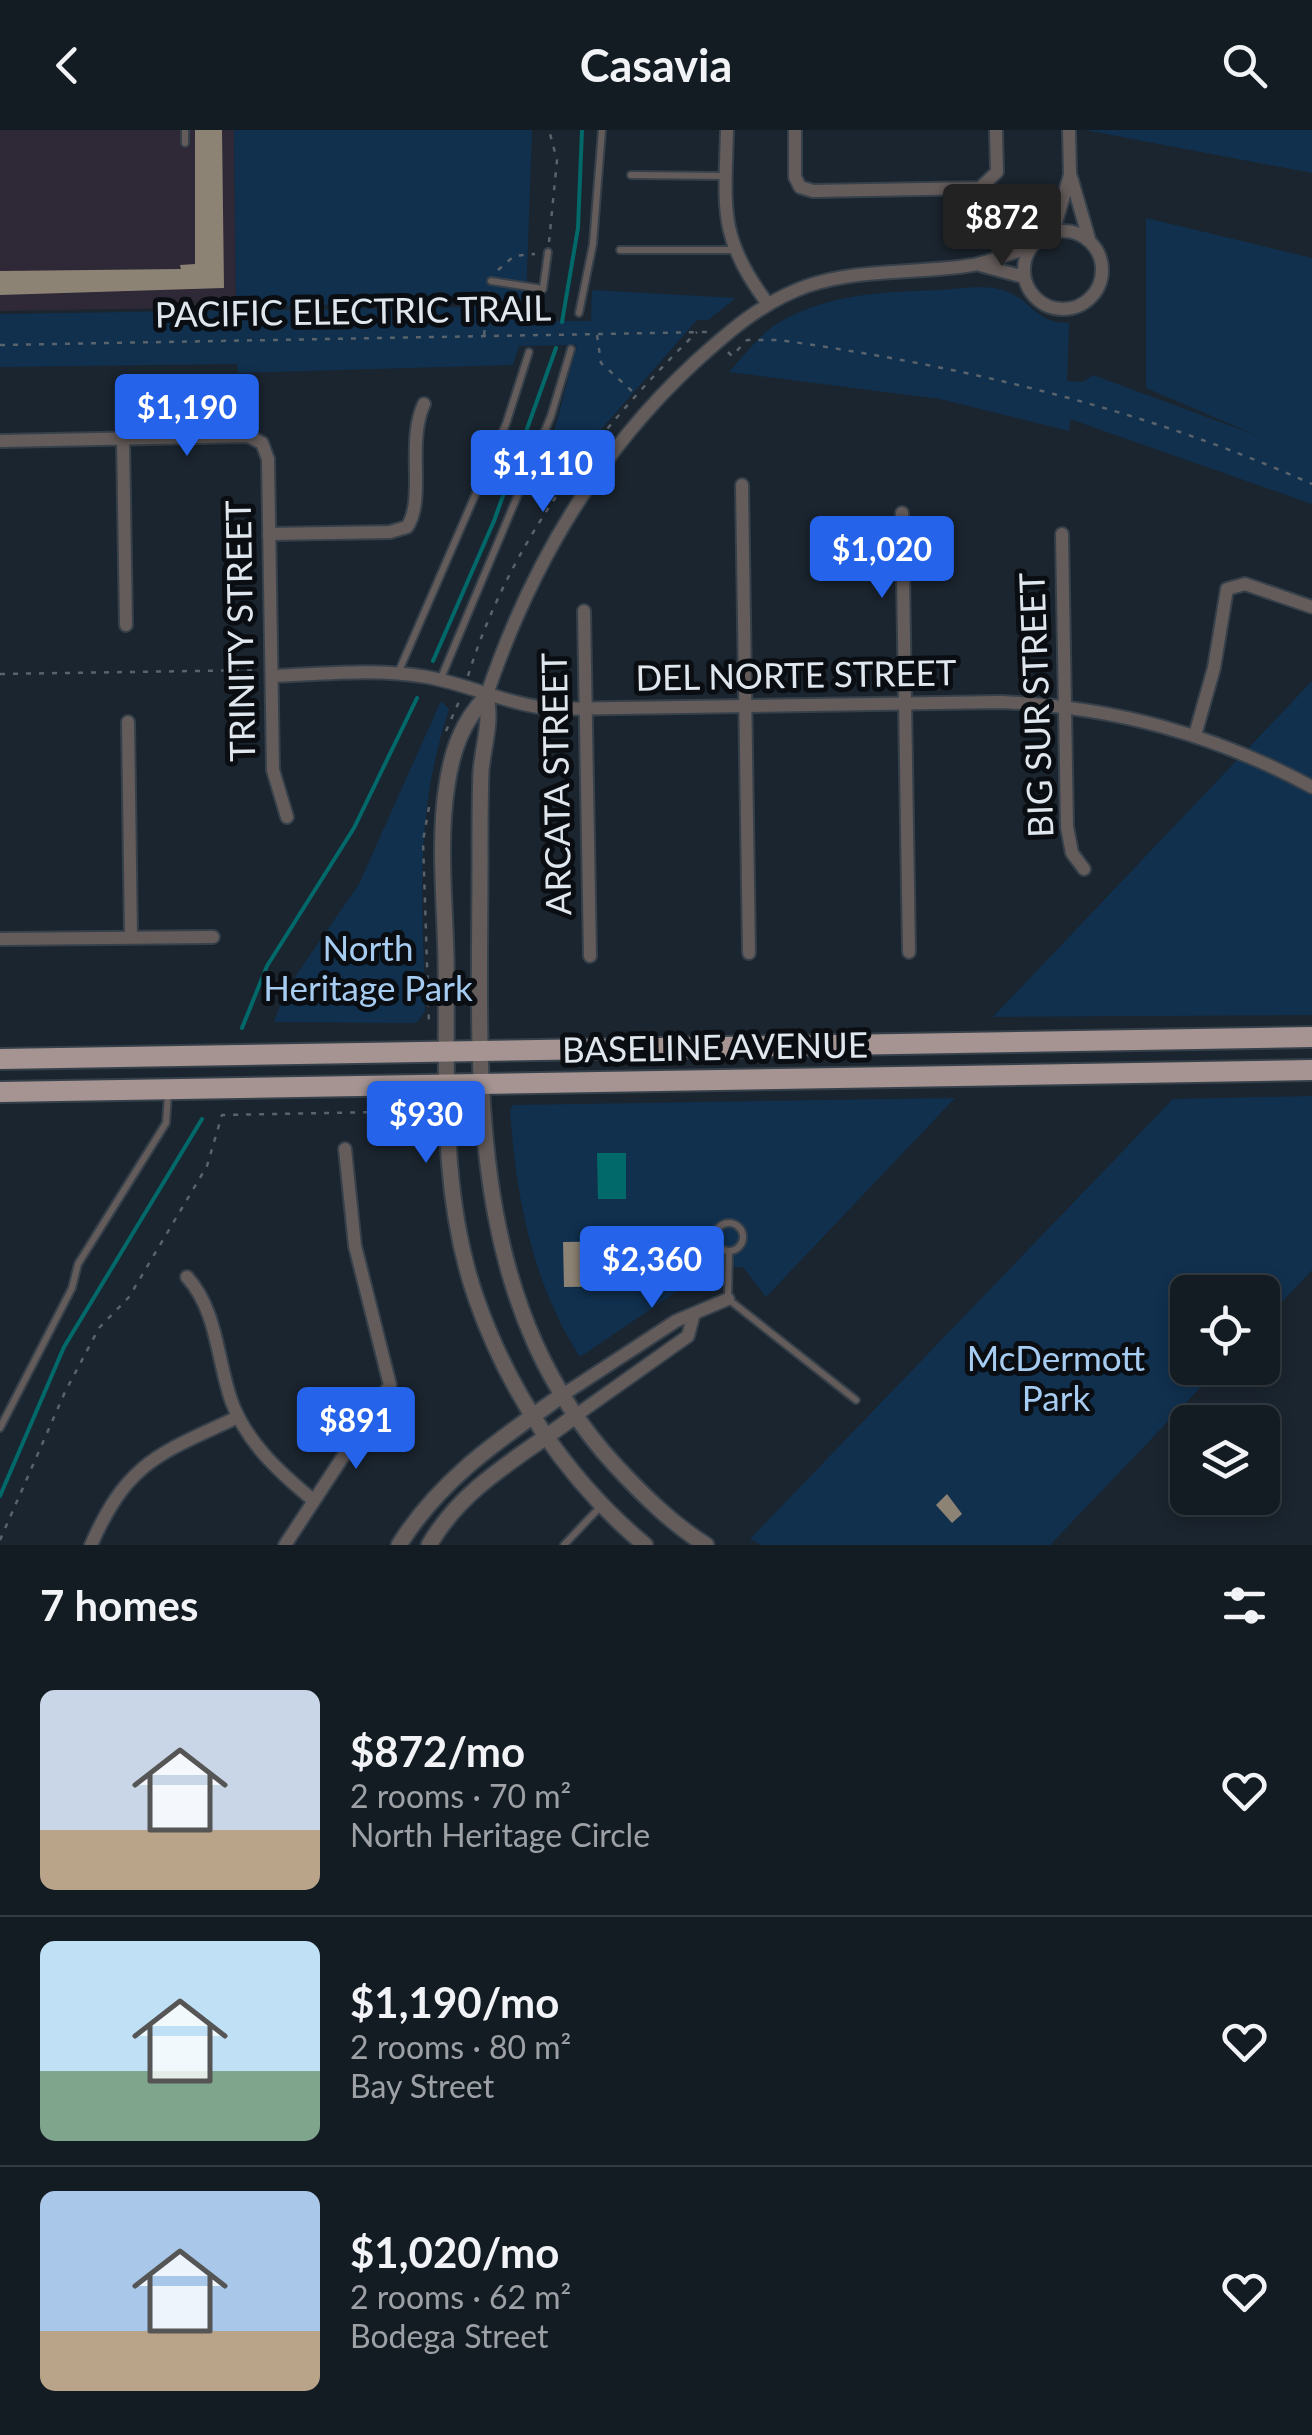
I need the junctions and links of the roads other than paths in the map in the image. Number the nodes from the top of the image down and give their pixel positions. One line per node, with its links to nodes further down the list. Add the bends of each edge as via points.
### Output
1 (186, 130): 7 (lane)
2 (602, 130): 21 (lane, via 593,244)
3 (726, 130): 10 (street)
4 (795, 130): 5 (street, via 795,178 813,191 980,188 997,172)
5 (996, 130)
6 (1069, 130): 8 (street)
7 (186, 143)
8 (1070, 175): 11 (street); 12 (street)
9 (631, 176): 10 (lane)
10 (726, 176): 15 (street)
11 (1053, 232): 12 (street, via 1072,231); 13 (street)
12 (1088, 240): 18 (street, via 1103,270 1088,300 1067,309 1044,304)
13 (1031, 246): 17 (street); 18 (street)
14 (620, 250): 15 (lane)
15 (732, 250): 20 (street)
16 (548, 252): 19 (lane, via 543,289)
17 (977, 264): 18 (street); 20 (street, via 861,273)
18 (1024, 277)
19 (491, 281)
20 (768, 304): 37 (street, via 676,380 583,492 519,607)
21 (579, 313)
22 (571, 349): 36 (lane, via 551,416)
23 (529, 352): 35 (lane)
24 (424, 404): 29 (street, via 414,432 414,510 407,527)
25 (124, 439): 26 (street); 29 (street, TRINITY STREET, via 248,436 262,443); 33 (street)
26 (0, 441)
27 (742, 484): 39 (street)
28 (902, 513): 38 (street)
29 (269, 534): 34 (street, TRINITY STREET)
30 (1062, 534): 40 (street, BIG SUR STREET)
31 (1312, 607): 43 (street, via 1245,584 1227,589)
32 (584, 611): 41 (street, ARCATA STREET)
33 (126, 625)
34 (265, 673): 35 (street, DEL NORTE STREET); 45 (street, TRINITY STREET, via 273,770)
35 (403, 674): 36 (street, DEL NORTE STREET)
36 (438, 680): 37 (street, DEL NORTE STREET)
37 (486, 696): 41 (street, DEL NORTE STREET); 54 (street); 55 (street, via 463,726 446,786)
38 (905, 703): 39 (street, DEL NORTE STREET); 40 (street, DEL NORTE STREET); 50 (street)
39 (745, 706): 41 (street, DEL NORTE STREET); 51 (street)
40 (1065, 706): 43 (street, DEL NORTE STREET); 46 (street, BIG SUR STREET, via 1068,840)
41 (585, 710): 52 (street, ARCATA STREET)
42 (128, 722): 48 (street)
43 (1196, 735): 44 (street, DEL NORTE STREET)
44 (1312, 787)
45 (287, 817)
46 (1084, 869)
47 (213, 937): 48 (street)
48 (132, 938): 49 (street)
49 (0, 939)
50 (910, 952)
51 (750, 953)
52 (590, 956)
53 (1312, 1037): 54 (main road, BASELINE AVENUE)
54 (482, 1050): 55 (main road, BASELINE AVENUE); 58 (street)
55 (448, 1051): 56 (main road, BASELINE AVENUE); 59 (street)
56 (0, 1059)
57 (1312, 1070): 58 (main road, BASELINE AVENUE)
58 (483, 1084): 59 (main road, BASELINE AVENUE); 67 (street, via 501,1252)
59 (448, 1085): 60 (main road, BASELINE AVENUE); 70 (street, via 449,1173 464,1260 497,1350)
60 (168, 1090): 61 (main road, BASELINE AVENUE); 72 (lane, via 166,1123 78,1264)
61 (0, 1092)
62 (345, 1149): 74 (street, via 355,1246 390,1385)
63 (729, 1251): 63 (lane, via 744,1236 728,1222 715,1235); 65 (lane)
64 (187, 1278): 69 (street, via 204,1300)
65 (728, 1299): 66 (street); 68 (lane)
66 (693, 1318): 67 (street, via 676,1321); 71 (street, via 688,1336)
67 (561, 1396): 70 (street); 71 (street)
68 (856, 1400)
69 (238, 1416): 74 (street, via 275,1468); 76 (street, via 137,1470 112,1500)
70 (532, 1416): 73 (street); 78 (street, via 452,1478)
71 (575, 1416): 73 (street); 82 (street, via 643,1493)
72 (0, 1428)
73 (547, 1437): 75 (street); 79 (street, via 484,1481)
74 (313, 1500): 77 (street)
75 (602, 1506): 80 (lane); 81 (street)
76 (91, 1545)
77 (285, 1545)
78 (400, 1545)
79 (430, 1545)
80 (564, 1545)
81 (645, 1545)
82 (706, 1545)

